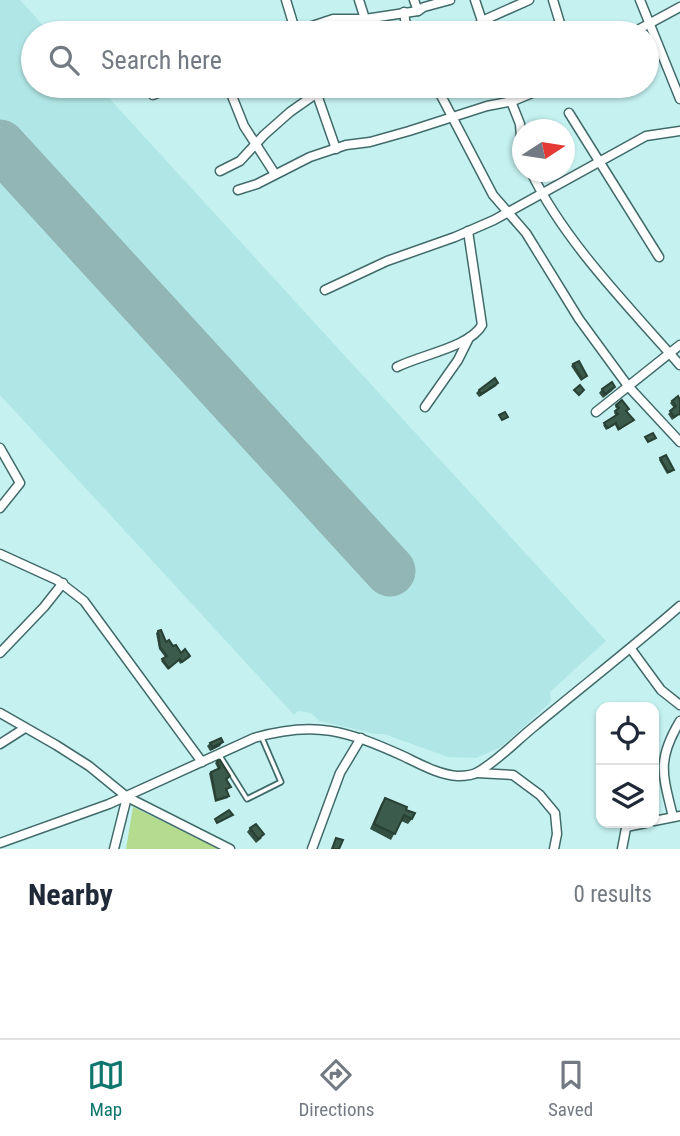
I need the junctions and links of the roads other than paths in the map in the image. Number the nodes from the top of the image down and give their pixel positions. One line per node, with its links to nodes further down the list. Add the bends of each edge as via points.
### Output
1 (286, 0): 13 (street)
2 (359, 0): 12 (street)
3 (414, 0): 10 (street)
4 (450, 0): 10 (street)
5 (475, 0): 16 (street)
6 (529, 0): 16 (street)
7 (553, 0): 17 (street)
8 (640, 0): 18 (street)
9 (680, 7): 19 (street)
10 (418, 11): 11 (street)
11 (404, 12): 12 (street); 15 (street)
12 (365, 19): 14 (street)
13 (291, 21)
14 (327, 21)
15 (405, 21)
16 (482, 21)
17 (559, 21)
18 (649, 21)
19 (651, 21)
20 (659, 43): 21 (street)
21 (676, 78): 28 (street)
22 (233, 98): 34 (street)
23 (304, 98): 34 (street)
24 (318, 98): 35 (street)
25 (443, 98): 31 (street)
26 (511, 98): 29 (street)
27 (520, 98): 29 (street)
28 (680, 99)
29 (513, 101): 31 (street); 32 (street)
30 (569, 113): 36 (street)
31 (453, 116): 35 (street); 42 (street, via 478,170)
32 (518, 119)
33 (680, 131): 36 (street, via 646,136)
34 (256, 144): 37 (street, via 240,161); 38 (street)
35 (336, 149): 38 (street)
36 (600, 162): 41 (street); 44 (street)
37 (220, 171)
38 (275, 174): 40 (street)
39 (536, 182): 41 (street)
40 (238, 190)
41 (542, 192): 42 (street); 48 (street, via 604,279)
42 (507, 212): 43 (street); 51 (street, via 526,233 579,319)
43 (468, 231): 45 (street); 46 (street, via 482,325)
44 (659, 257)
45 (325, 290)
46 (468, 340): 50 (street); 52 (street)
47 (680, 345): 48 (street)
48 (670, 353): 49 (street); 51 (street)
49 (680, 365)
50 (397, 367)
51 (628, 386): 53 (street); 54 (street)
52 (425, 407)
53 (596, 412)
54 (680, 442)
55 (0, 447): 56 (street, via 20,482)
56 (0, 508)
57 (0, 555): 58 (street)
58 (63, 583): 61 (street); 72 (street, via 93,612)
59 (680, 606): 60 (street)
60 (631, 649): 62 (street, via 661,690); 73 (street)
61 (0, 653)
62 (680, 705)
63 (0, 713): 65 (street)
64 (680, 721): 70 (street)
65 (25, 728): 68 (street); 74 (street, via 89,766)
66 (261, 736): 67 (street, via 320,729); 69 (street); 69 (lane, via 281,782 247,799)
67 (361, 738): 73 (street, via 438,772); 80 (street, via 340,774)
68 (0, 744)
69 (219, 754): 72 (street)
70 (663, 759): 71 (street); 75 (street, via 663,775)
71 (659, 761)
72 (202, 762): 74 (street)
73 (476, 773): 81 (street, via 513,775 540,794 555,813)
74 (127, 797): 77 (street); 78 (street); 79 (street)
75 (676, 816)
76 (626, 828): 82 (street)
77 (0, 843)
78 (114, 849)
79 (230, 849)
80 (312, 849)
81 (554, 849)
82 (622, 849)

